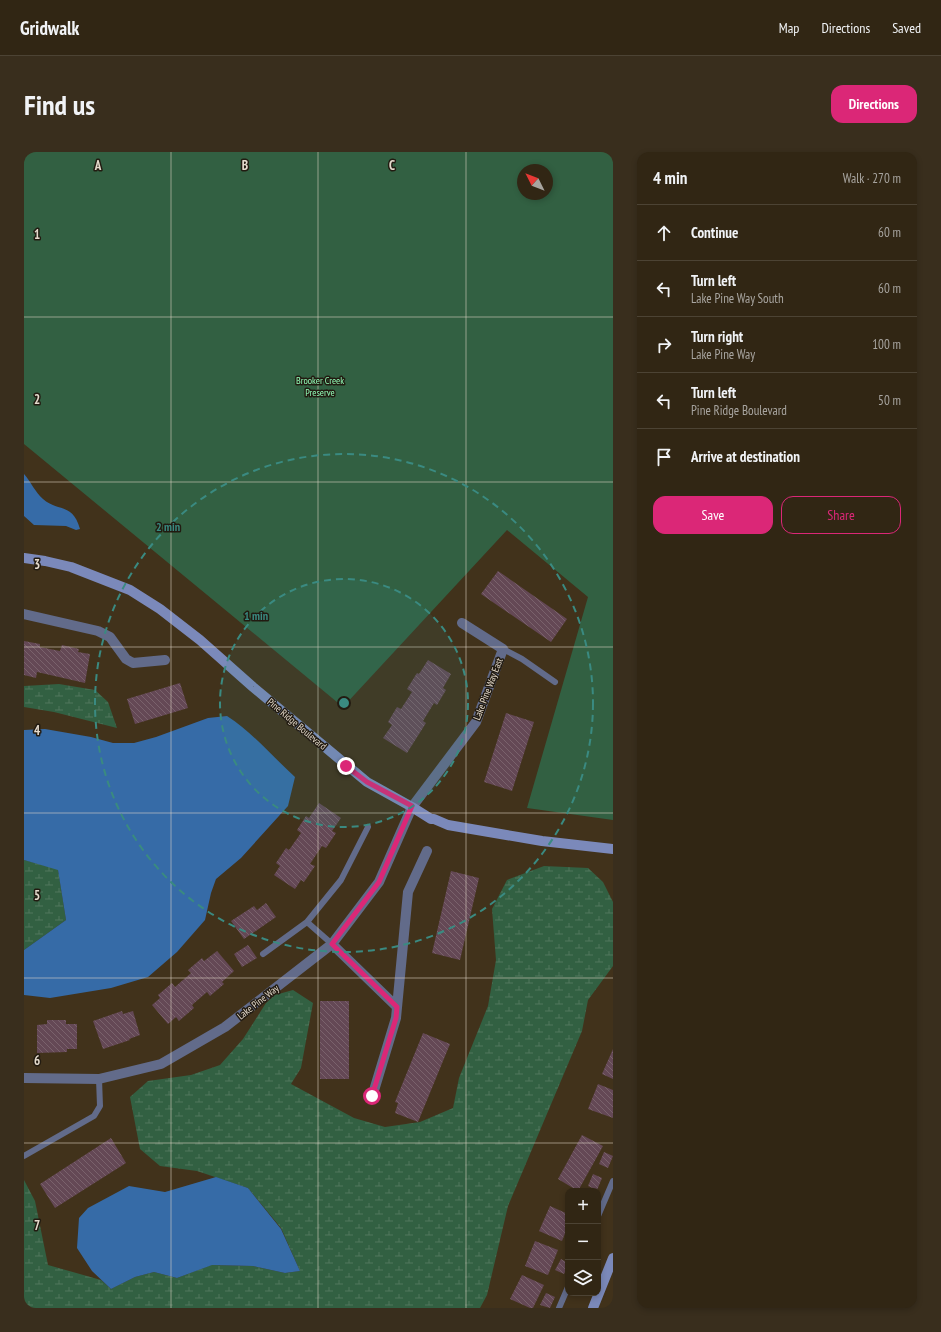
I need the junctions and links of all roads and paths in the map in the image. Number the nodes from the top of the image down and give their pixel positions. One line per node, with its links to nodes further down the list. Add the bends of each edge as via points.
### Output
1 (24, 558): 7 (street, Pine Ridge Boulevard, via 71,567 130,590 160,609 362,778)
2 (24, 614): 5 (street, via 98,630 110,637 126,659 133,663)
3 (462, 623): 4 (street, Lake Pine Way East)
4 (503, 649): 6 (lane); 7 (street, Lake Pine Way East, via 476,722)
5 (165, 660)
6 (555, 682)
7 (412, 806): 9 (street, Pine Ridge Boulevard, via 431,819 448,825); 12 (street, Lake Pine Way, via 379,882)
8 (368, 827): 11 (lane, via 341,880)
9 (613, 850)
10 (427, 851): 14 (street, via 408,892)
11 (307, 922): 12 (lane); 13 (lane)
12 (332, 944): 14 (street); 16 (street, Lake Pine Way, via 225,1027 161,1064)
13 (263, 954)
14 (397, 1007): 17 (street, via 396,1018)
15 (24, 1078): 16 (street, Lake Pine Way)
16 (99, 1079): 18 (lane, via 100,1106 94,1116)
17 (372, 1096)
18 (24, 1156)
19 (613, 1181): 20 (lane)
20 (601, 1209)
21 (613, 1258): 24 (street)
22 (565, 1294): 23 (lane)
23 (559, 1308)
24 (593, 1308)

